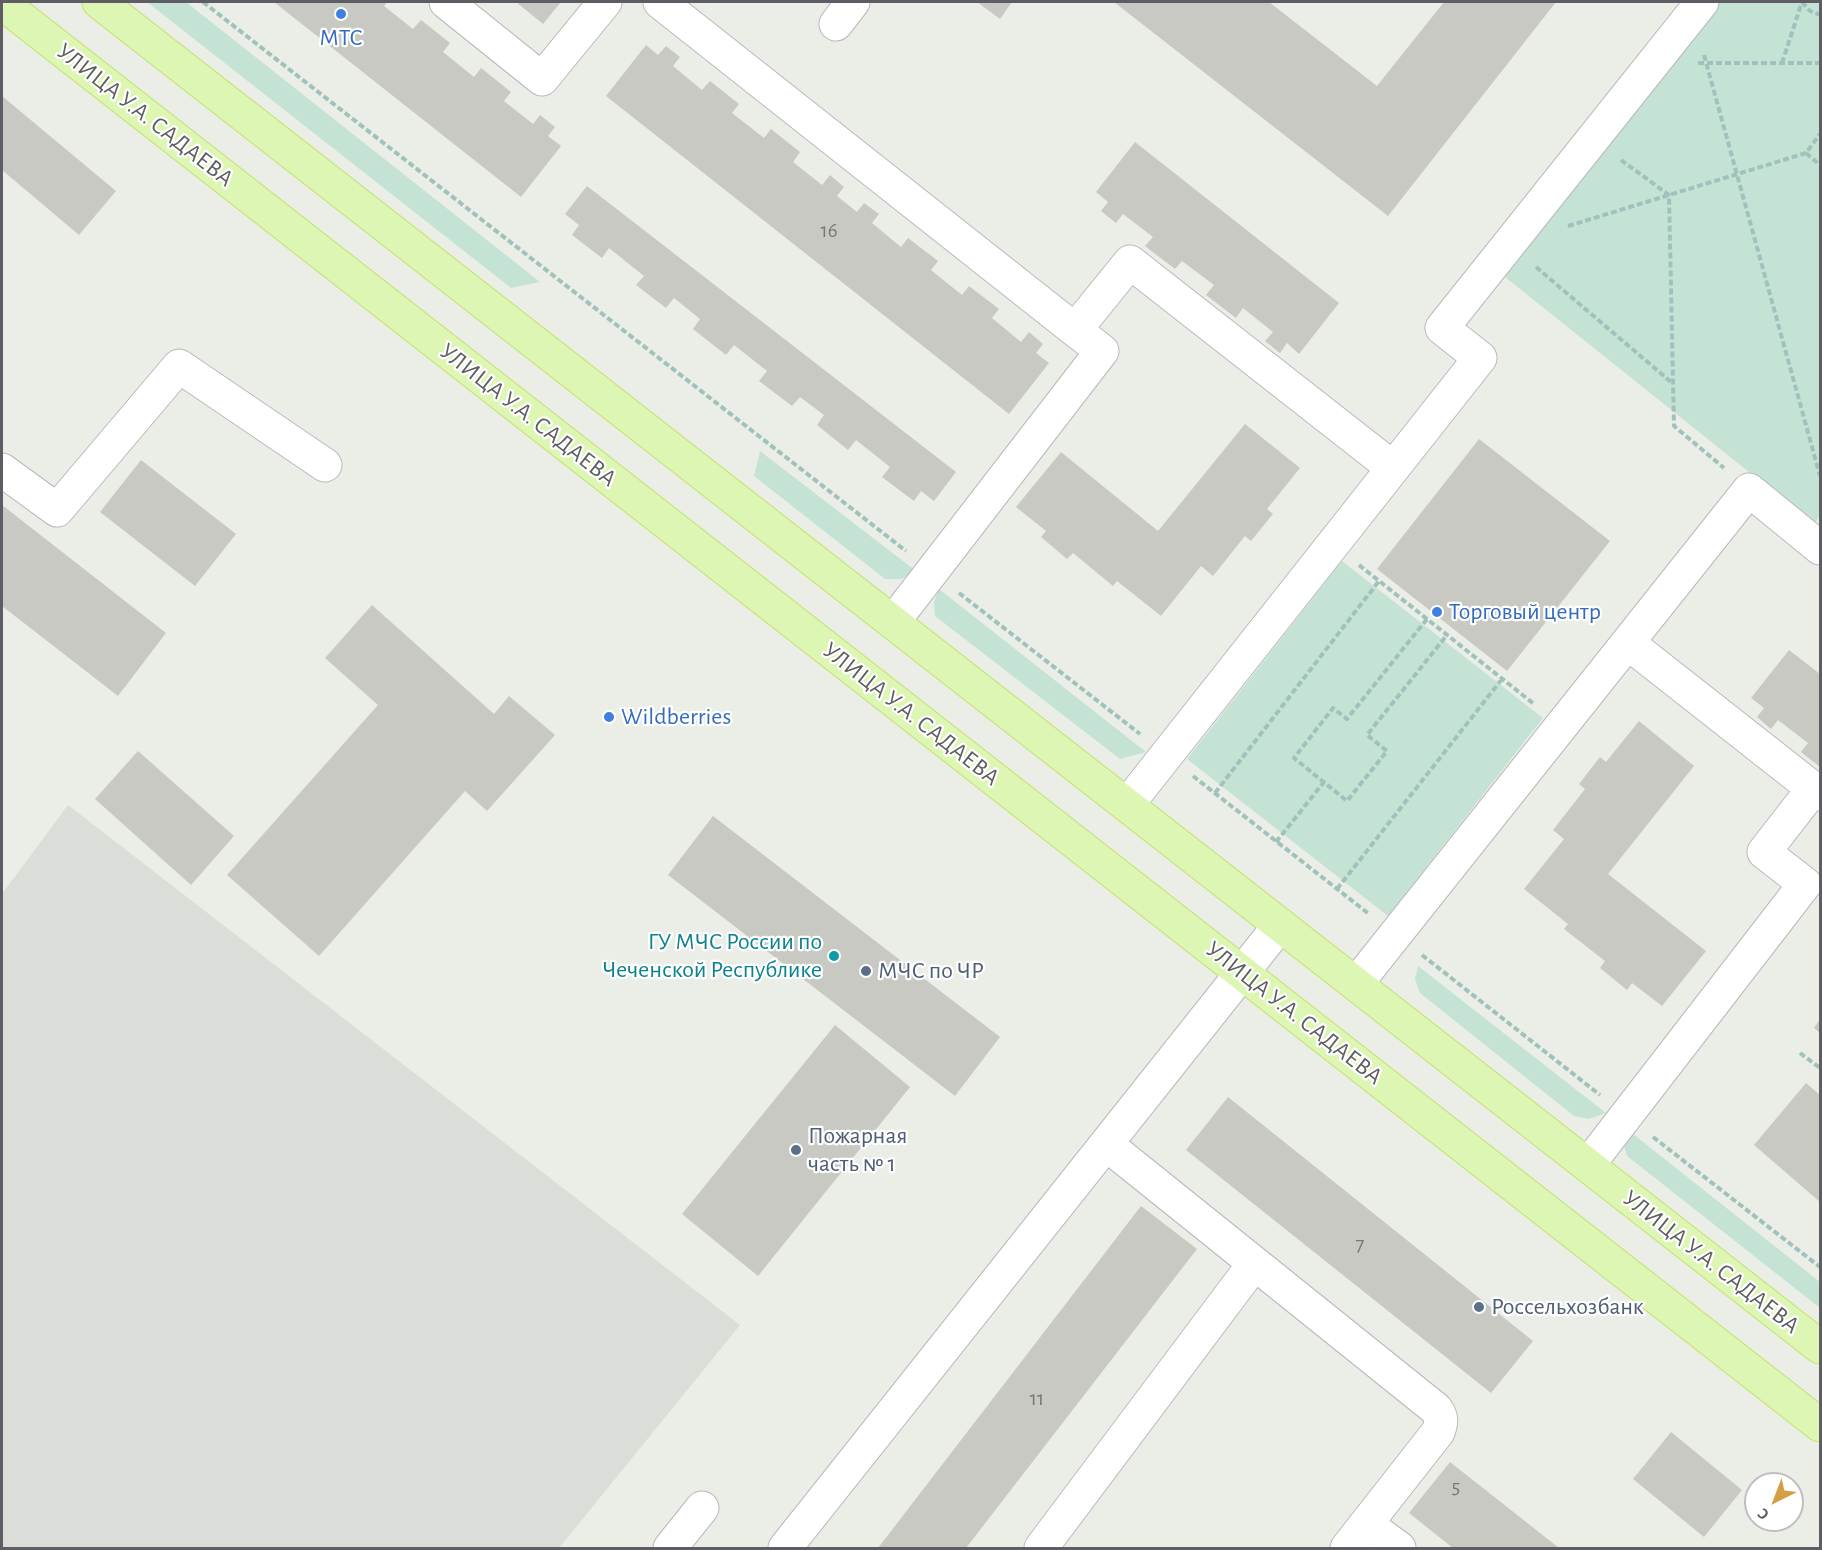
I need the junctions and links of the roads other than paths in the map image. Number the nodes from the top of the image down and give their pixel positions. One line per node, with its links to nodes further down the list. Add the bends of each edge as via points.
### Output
1 (99, 2): 12 (main road, УЛИЦА У.А. САДАЕВА)
2 (446, 2): 3 (street, via 542,79)
3 (605, 2)
4 (660, 2): 7 (street)
5 (2, 3): 18 (main road, УЛИЦА У.А. САДАЕВА)
6 (1697, 7): 9 (street, via 1442,328 1480,358)
7 (1075, 330): 9 (street, via 1130,262); 12 (street, via 1102,351)
8 (326, 465): 10 (street, via 179,366 57,510)
9 (1393, 468): 15 (street)
10 (2, 470)
11 (1821, 548): 13 (street, via 1749,490)
12 (892, 622): 15 (main road, УЛИЦА У.А. САДАЕВА)
13 (1628, 643): 14 (street); 19 (street)
14 (1817, 791): 16 (street, via 1764,852)
15 (1127, 805): 17 (main road, УЛИЦА У.А. САДАЕВА)
16 (1813, 890): 21 (street)
17 (1280, 925): 18 (street); 19 (main road, УЛИЦА У.А. САДАЕВА)
18 (1242, 973): 20 (street); 24 (main road, УЛИЦА У.А. САДАЕВА)
19 (1356, 984): 21 (main road, УЛИЦА У.А. САДАЕВА)
20 (1106, 1144): 22 (street); 28 (street)
21 (1588, 1165): 23 (main road, УЛИЦА У.А. САДАЕВА)
22 (1254, 1264): 26 (street, via 1441,1416 1438,1432); 29 (street)
23 (1821, 1347)
24 (1821, 1425)
25 (702, 1508): 27 (street)
26 (1357, 1536): 30 (street)
27 (670, 1548)
28 (785, 1548)
29 (1041, 1548)
30 (1399, 1548)

